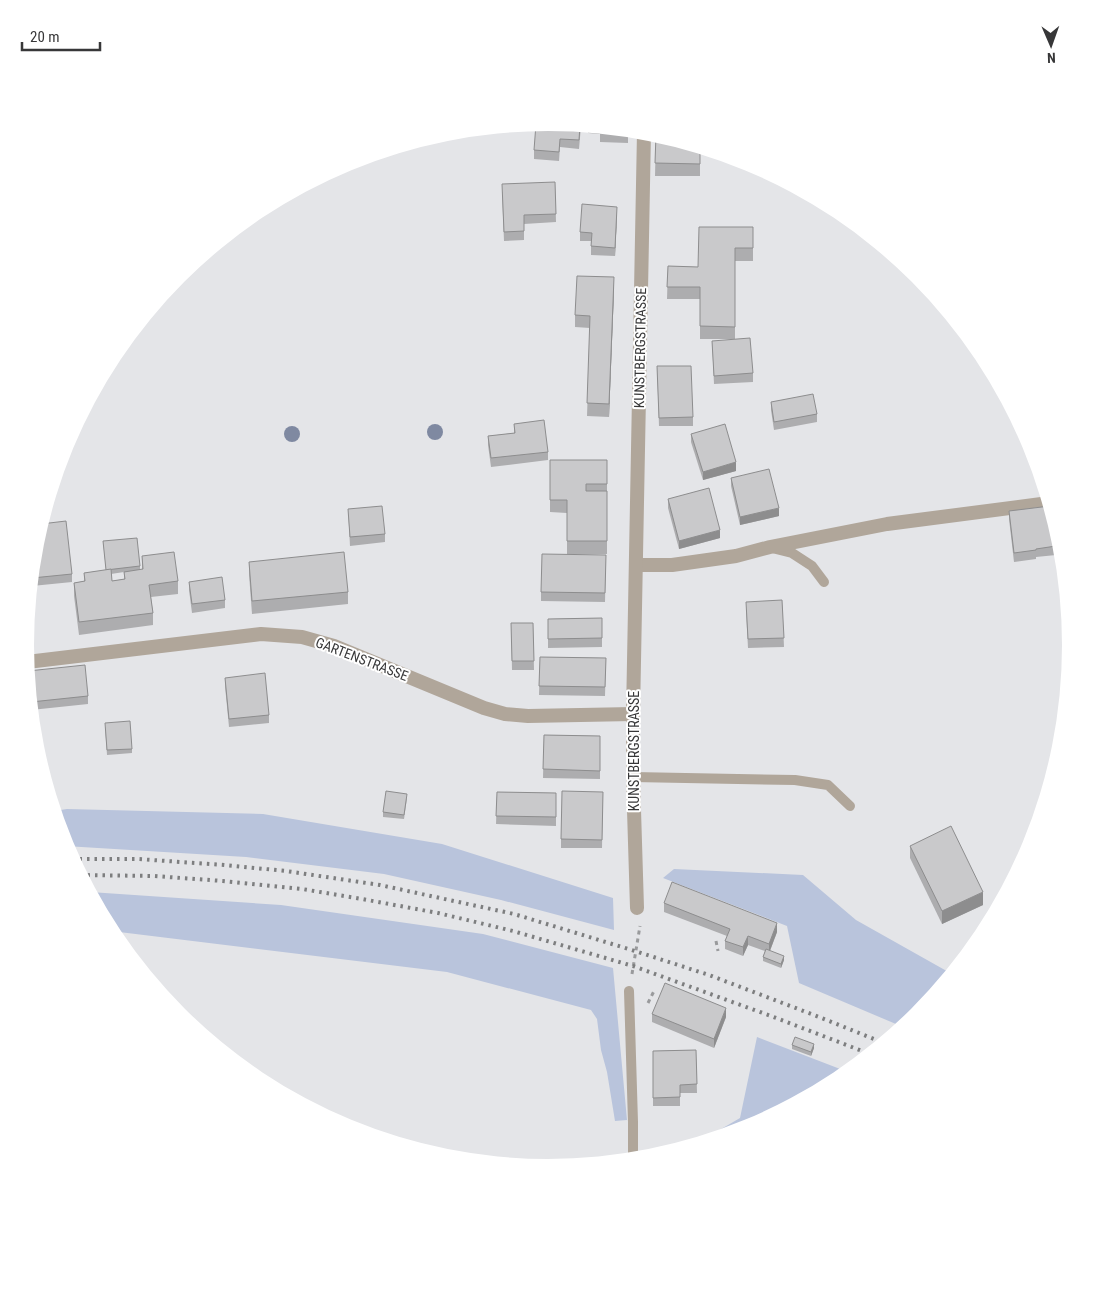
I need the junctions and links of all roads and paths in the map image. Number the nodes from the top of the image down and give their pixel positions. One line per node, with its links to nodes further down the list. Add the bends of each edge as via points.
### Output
1 (644, 140): 4 (street, KUNSTBERGSTRASSE)
2 (1042, 504): 3 (street, via 887,524)
3 (770, 547): 4 (street, via 736,556 672,565); 5 (lane, via 792,553 812,566)
4 (636, 565): 7 (street, KUNSTBERGSTRASSE)
5 (824, 582)
6 (34, 661): 7 (street, GARTENSTRASSE, via 262,634 302,637 334,646 505,714)
7 (633, 714): 8 (street, KUNSTBERGSTRASSE)
8 (632, 777): 9 (lane, via 795,780 828,785); 10 (street, KUNSTBERGSTRASSE)
9 (850, 806)
10 (637, 908)
11 (640, 923): 14 (path)
12 (716, 941): 13 (path)
13 (718, 951)
14 (629, 992): 15 (lane)
15 (633, 1152)

